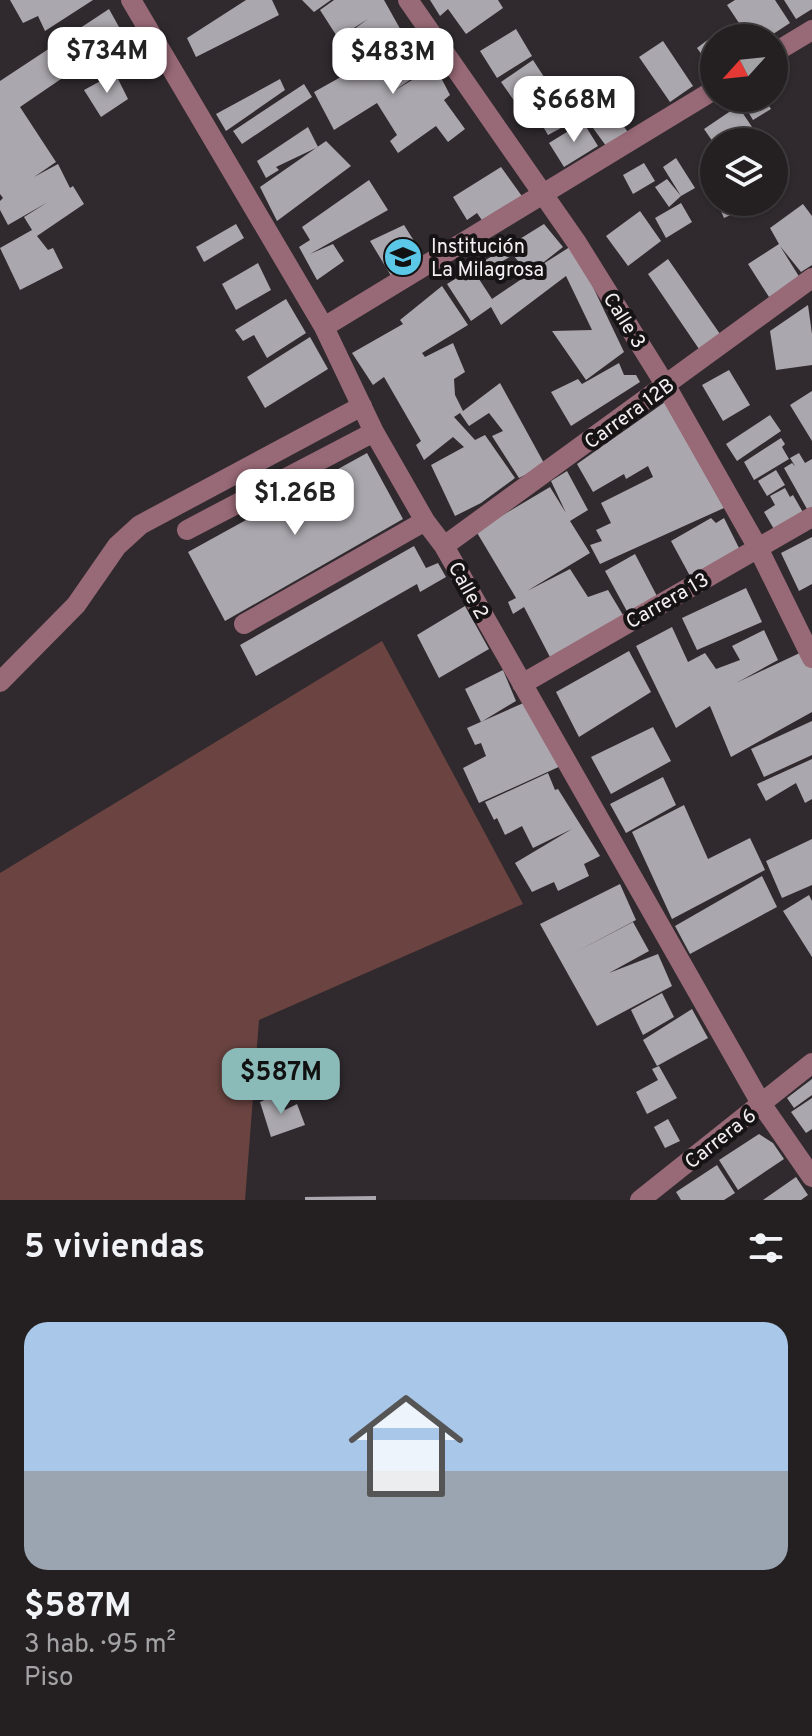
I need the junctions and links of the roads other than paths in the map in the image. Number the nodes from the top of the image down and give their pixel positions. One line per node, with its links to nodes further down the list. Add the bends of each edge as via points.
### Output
1 (131, 0): 8 (street, Calle 2)
2 (408, 0): 6 (street, Calle 3)
3 (812, 30): 4 (street)
4 (788, 45)
5 (700, 99): 6 (street)
6 (543, 195): 8 (street); 9 (street, Calle 3)
7 (812, 278): 9 (street, Carrera 12B)
8 (324, 327): 10 (street, Calle 2)
9 (666, 386): 15 (street, Carrera 12B); 16 (street, Calle 3)
10 (362, 406): 11 (street, Calle 2); 19 (street, via 140,525 117,546 76,605)
11 (374, 432): 13 (street, Calle 2); 14 (street)
12 (812, 517): 16 (street, Carrera 13)
13 (425, 521): 15 (street, Calle 2); 17 (street)
14 (187, 530)
15 (444, 546): 20 (street, Calle 2)
16 (758, 548): 18 (street, Calle 3); 20 (street, Carrera 13)
17 (244, 624)
18 (812, 658)
19 (0, 682)
20 (522, 684): 22 (street, Calle 2)
21 (812, 1063): 22 (street, Carrera 6)
22 (762, 1105): 23 (street, Calle 2); 24 (street, Carrera 6)
23 (812, 1177)
24 (662, 1193): 25 (street, Carrera 6)
25 (640, 1200)

